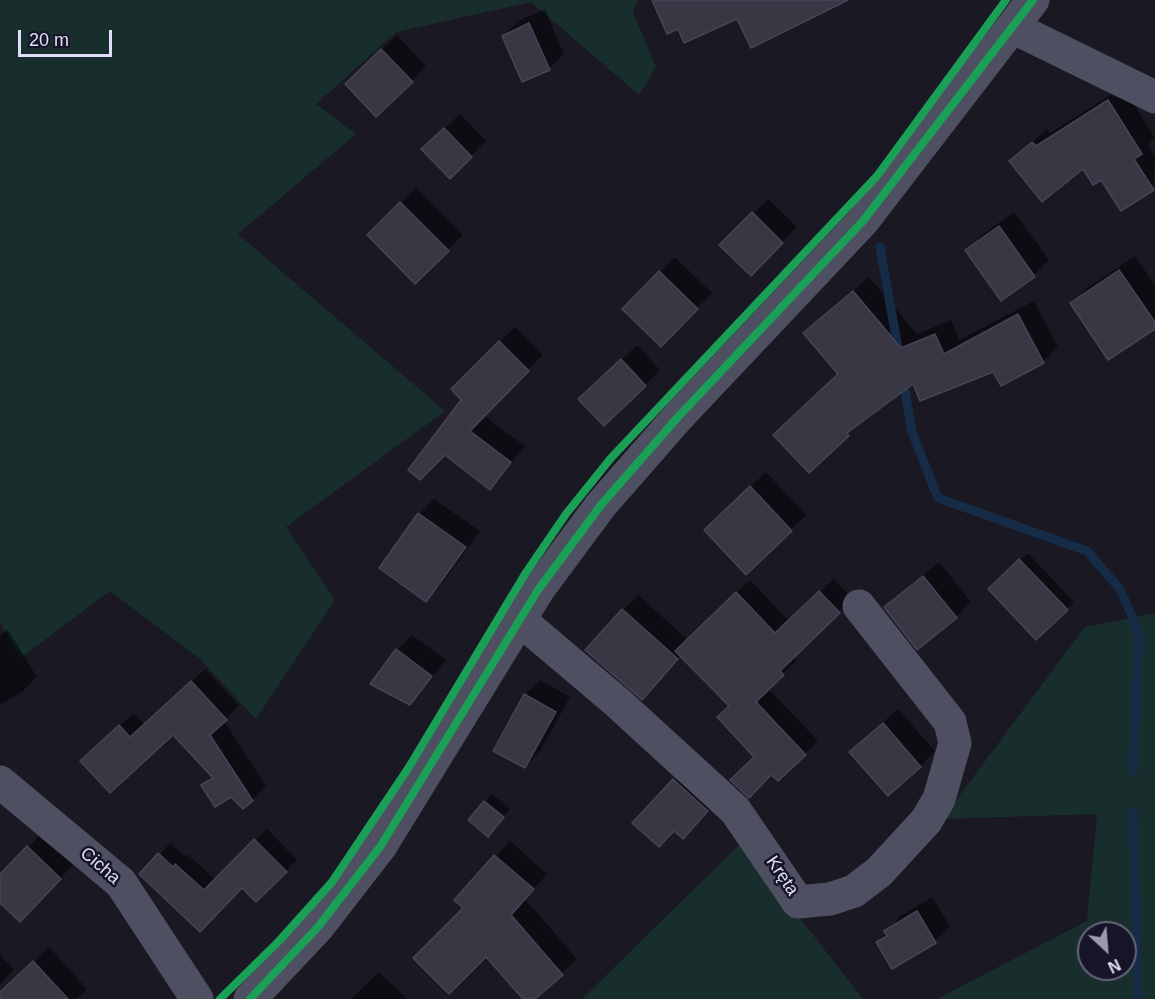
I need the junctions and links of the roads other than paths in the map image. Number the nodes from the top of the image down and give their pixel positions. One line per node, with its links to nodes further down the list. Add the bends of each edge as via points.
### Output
1 (1033, 0): 2 (street)
2 (1012, 27): 3 (street); 5 (street, via 863,221 640,458 580,532)
3 (1155, 96)
4 (859, 606): 5 (street, Kręta, via 950,722 955,743 950,766 926,821 879,872 854,891 830,899 798,902 735,810)
5 (520, 620): 8 (street, via 380,847 318,927)
6 (0, 782): 7 (street, Cicha, via 121,883)
7 (197, 999)
8 (250, 999)

